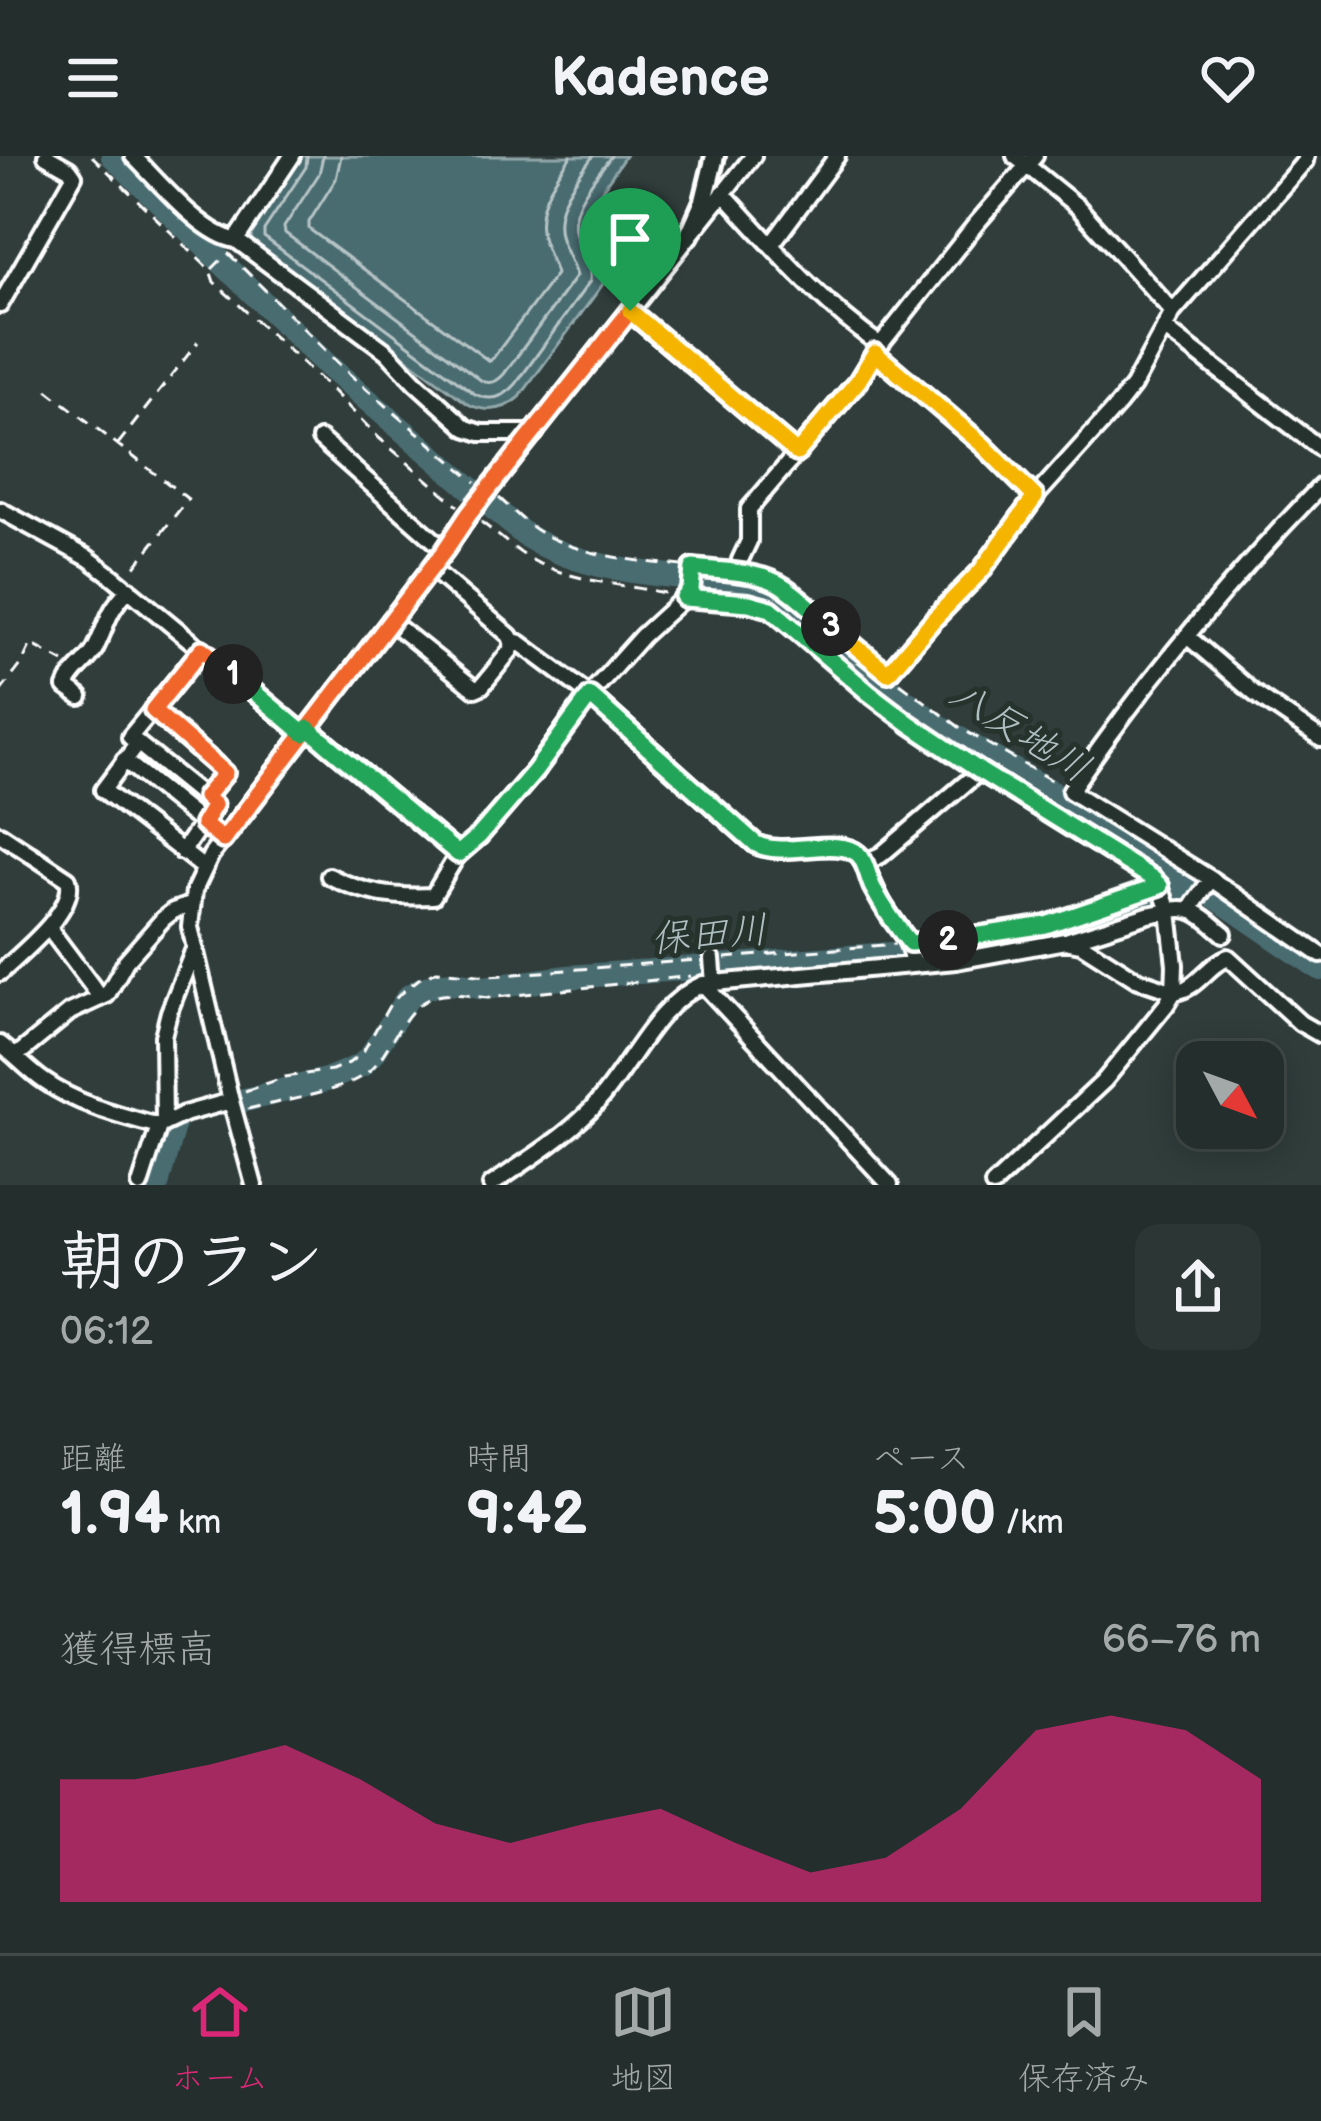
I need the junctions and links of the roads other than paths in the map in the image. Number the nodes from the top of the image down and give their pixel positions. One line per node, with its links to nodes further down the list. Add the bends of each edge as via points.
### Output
1 (46, 156): 13 (street, via 74,176)
2 (133, 156): 11 (street, via 195,217)
3 (292, 156): 11 (street)
4 (715, 156): 10 (street)
5 (753, 156): 9 (street)
6 (837, 156): 12 (street)
7 (1306, 156): 15 (street)
8 (1026, 159): 15 (street); 17 (street)
9 (723, 193): 10 (street); 12 (street)
10 (688, 235): 14 (street)
11 (236, 239): 18 (street, via 387,352 466,428)
12 (771, 245): 17 (street)
13 (0, 305)
14 (630, 311): 18 (street); 21 (street)
15 (1173, 312): 16 (street)
16 (1164, 328): 20 (street); 23 (street, via 1133,386)
17 (878, 349): 21 (street); 23 (street)
18 (535, 433): 25 (street)
19 (320, 440): 25 (street)
20 (1321, 449)
21 (797, 453): 27 (street, via 749,509)
22 (1321, 486): 31 (street)
23 (1035, 497): 34 (street)
24 (0, 510): 29 (street)
25 (445, 550): 26 (street)
26 (431, 568): 30 (street); 32 (street)
27 (738, 572)
28 (690, 580): 35 (street)
29 (126, 586): 33 (street); 36 (street, via 66,687)
30 (390, 621): 32 (street, via 475,689); 38 (street)
31 (1187, 636): 39 (street); 51 (street, via 1070,791)
32 (513, 641): 35 (street)
33 (202, 649): 37 (street); 38 (street)
34 (888, 673)
35 (590, 696): 47 (street); 48 (street, via 756,844 847,848)
36 (80, 698)
37 (153, 710): 40 (street, via 130,737); 42 (street, via 225,773)
38 (306, 731): 45 (street); 47 (street)
39 (1321, 739)
40 (138, 743): 41 (street); 42 (street)
41 (124, 760): 43 (street); 46 (street, via 103,790)
42 (205, 797): 43 (street, via 214,805)
43 (203, 824): 45 (street); 46 (street)
44 (0, 833): 55 (street, via 72,885)
45 (223, 840): 49 (street)
46 (182, 852): 49 (street)
47 (458, 854): 50 (street, via 433,896 373,894)
48 (863, 863): 54 (street, via 980,771 1152,878); 59 (street)
49 (204, 868): 53 (street)
50 (329, 876)
51 (1210, 881): 52 (street); 60 (street)
52 (1194, 903): 54 (street); 56 (street)
53 (192, 904): 58 (street); 64 (street, via 163,919)
54 (1168, 911): 57 (street); 63 (street)
55 (48, 927): 62 (street); 64 (street)
56 (1224, 934)
57 (1065, 941): 59 (street, via 956,961); 63 (street)
58 (194, 950): 68 (street); 69 (street, via 163,1036)
59 (911, 954): 61 (street)
60 (1321, 955)
61 (712, 972): 72 (street, via 667,1010 569,1131); 73 (street)
62 (0, 973)
63 (1174, 992): 65 (street, via 1228,957); 74 (street, via 1104,1081)
64 (101, 998): 67 (street)
65 (1321, 1035)
66 (0, 1044): 67 (street)
67 (16, 1056): 69 (street, via 59,1091)
68 (232, 1103): 69 (street); 71 (street)
69 (161, 1124): 70 (street)
70 (140, 1185)
71 (254, 1185)
72 (490, 1185)
73 (890, 1185)
74 (993, 1185)

